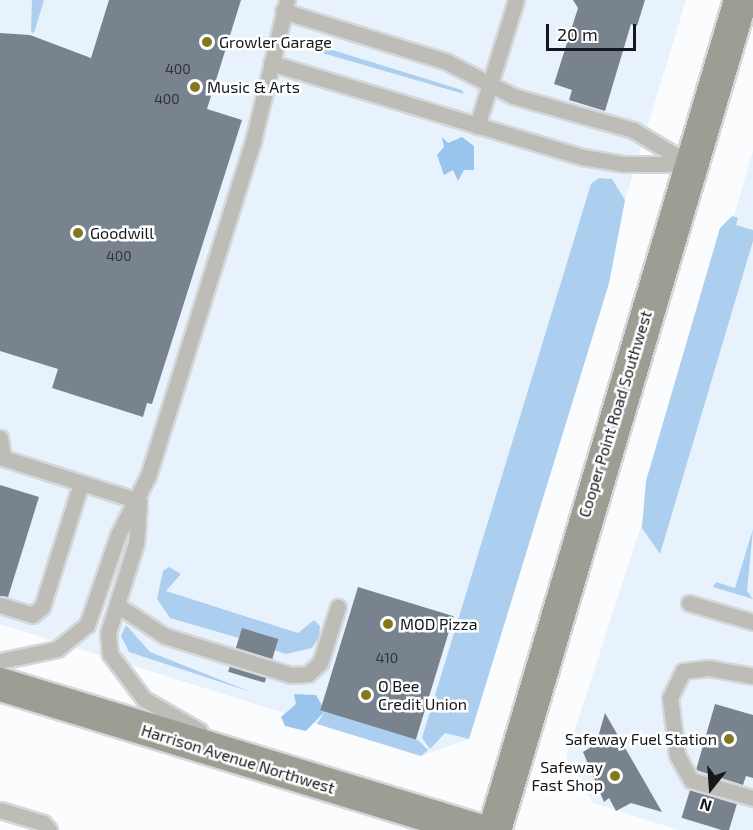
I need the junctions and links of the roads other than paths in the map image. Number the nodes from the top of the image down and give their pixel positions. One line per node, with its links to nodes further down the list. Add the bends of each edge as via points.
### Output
1 (516, 0): 5 (lane)
2 (740, 0): 7 (main road, Cooper Point Road Southwest)
3 (285, 5): 4 (lane); 5 (lane, via 445,61)
4 (271, 63): 6 (lane); 11 (lane, via 254,141)
5 (490, 83): 6 (lane); 7 (lane, via 513,96 633,130)
6 (477, 126): 7 (lane, via 583,157 624,164)
7 (690, 164): 25 (main road, Cooper Point Road Southwest)
8 (0, 438): 9 (lane)
9 (2, 458): 10 (lane)
10 (81, 483): 11 (lane); 14 (lane, via 42,607 32,615)
11 (139, 501): 13 (lane, via 136,543); 17 (lane, via 117,536 87,625 57,649)
12 (689, 603): 16 (lane)
13 (117, 604): 15 (lane, via 165,636 291,675 308,674 320,663); 20 (lane, via 108,633 110,654 123,678 162,711)
14 (0, 605)
15 (338, 607)
16 (753, 622)
17 (0, 661)
18 (753, 676): 21 (lane, via 708,668 683,671 670,698 677,755 691,780)
19 (0, 684): 20 (main road, Harrison Avenue Northwest)
20 (262, 767): 24 (main road, Harrison Avenue Northwest)
21 (753, 798)
22 (0, 810): 23 (lane, via 43,823)
23 (50, 830)
24 (477, 830)
25 (494, 830)

